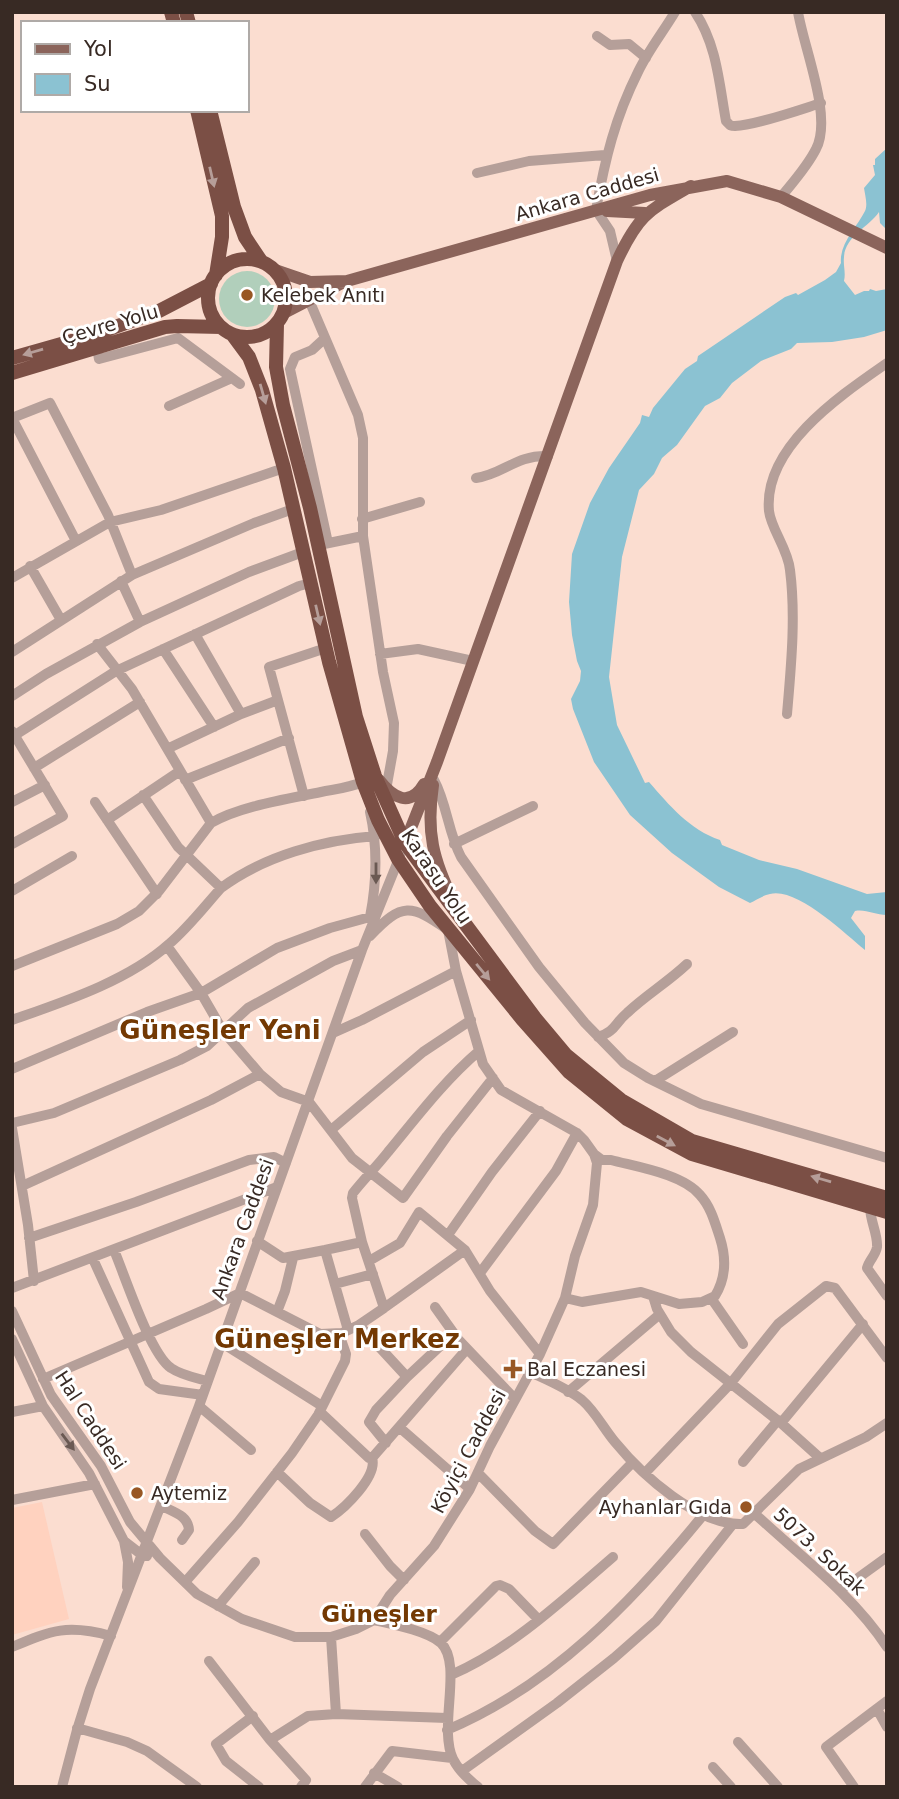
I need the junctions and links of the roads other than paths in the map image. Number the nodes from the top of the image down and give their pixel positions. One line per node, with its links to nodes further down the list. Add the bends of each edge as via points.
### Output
1 (675, 12): 5 (street)
2 (695, 12): 6 (street, via 715,53 729,124 746,124)
3 (798, 12): 6 (street)
4 (597, 36): 5 (street, via 610,44 629,44)
5 (646, 58): 9 (street, via 619,114)
6 (821, 103): 12 (street, via 822,132 817,148)
7 (197, 112): 19 (highway, one-way to 19, via 222,216)
8 (210, 112): 16 (highway, via 234,207 245,237)
9 (606, 155): 10 (street, via 529,161); 13 (street)
10 (477, 173)
11 (691, 186): 12 (main road, Ankara Caddesi, via 727,181); 13 (main road, Ankara Caddesi); 14 (main road)
12 (781, 197): 15 (main road, Ankara Caddesi)
13 (596, 210): 14 (main road); 17 (street, via 610,231); 20 (main road, Ankara Caddesi)
14 (645, 213): 17 (main road)
15 (887, 248)
16 (261, 261): 18 (highway); 19 (highway, via 236,261)
17 (617, 261): 31 (main road)
18 (275, 270): 20 (main road, via 310,282); 22 (highway, via 286,290)
19 (213, 279): 23 (highway, via 209,307); 26 (highway, Çevre Yolu, one-way to 26, via 159,311)
20 (347, 281): 21 (main road)
21 (309, 300): 22 (main road); 24 (street)
22 (281, 318): 23 (highway, via 256,337); 40 (highway, Karasu Yolu, via 276,367)
23 (226, 331): 25 (highway, Çevre Yolu, via 165,327); 32 (highway, Karasu Yolu, one-way to 32, via 258,377)
24 (324, 339): 36 (street, via 358,415 363,438); 40 (street, via 295,357 290,369)
25 (97, 348): 28 (highway, Çevre Yolu); 29 (street, via 99,359 178,338 236,381)
26 (12, 358)
27 (887, 363): 61 (street, via 797,437 772,480 769,515 790,570)
28 (12, 373)
29 (169, 405)
30 (12, 418): 37 (street, via 50,403); 39 (street)
31 (548, 456): 33 (street, via 524,458); 55 (main road)
32 (284, 468): 35 (highway, Karasu Yolu); 37 (street, via 161,510)
33 (476, 478)
34 (420, 502): 36 (street)
35 (293, 509): 41 (highway, Karasu Yolu); 43 (street)
36 (362, 519): 38 (street)
37 (110, 522): 39 (street); 43 (street)
38 (363, 536): 40 (street); 54 (street)
39 (75, 541): 42 (street)
40 (323, 544): 69 (highway, Karasu Yolu)
41 (303, 552): 46 (highway, Karasu Yolu); 48 (street)
42 (30, 566): 44 (street); 47 (street)
43 (132, 575): 45 (street)
44 (12, 578)
45 (121, 581): 47 (street); 48 (street)
46 (311, 583): 49 (street); 52 (highway, Karasu Yolu, one-way to 52)
47 (61, 620): 51 (street)
48 (140, 622): 50 (street)
49 (195, 635): 53 (street); 60 (street)
50 (97, 644): 56 (street); 57 (street)
51 (13, 648)
52 (326, 648): 58 (street, via 269,667); 69 (highway, Karasu Yolu)
53 (163, 649): 56 (street); 62 (street)
54 (380, 654): 55 (street, via 418,649); 72 (street, via 394,723)
55 (473, 661): 66 (main road)
56 (116, 671): 59 (street); 63 (street)
57 (12, 696)
58 (278, 700): 60 (street); 64 (street)
59 (140, 702): 65 (street); 67 (street)
60 (241, 714): 62 (street)
61 (787, 714)
62 (214, 727): 65 (street)
63 (13, 735): 67 (street)
64 (289, 738): 68 (street); 74 (street)
65 (169, 748): 68 (street)
66 (437, 762): 70 (main road); 72 (main road, via 416,795 399,797); 82 (main road)
67 (34, 768): 71 (street)
68 (183, 776): 73 (street); 79 (street)
69 (369, 779): 72 (main road); 74 (street, via 346,789); 80 (street); 82 (highway, Karasu Yolu); 86 (highway, Karasu Yolu, via 378,820)
70 (434, 780): 83 (street); 94 (main road, via 429,821 437,863)
71 (45, 785): 75 (street); 81 (street, via 63,816)
72 (386, 789)
73 (143, 795): 78 (street); 84 (street)
74 (304, 796): 79 (street)
75 (12, 802)
76 (95, 802): 78 (street)
77 (533, 806): 83 (street)
78 (107, 820): 89 (street)
79 (211, 823): 84 (street)
80 (376, 836): 87 (street, via 287,854 250,869); 90 (street, one-way to 90)
81 (12, 844)
82 (405, 844): 86 (street, Ankara Caddesi); 94 (highway, Karasu Yolu)
83 (454, 844): 104 (street, via 539,967)
84 (186, 855): 87 (street); 89 (street)
85 (72, 856): 88 (street)
86 (398, 859): 91 (highway, Karasu Yolu); 92 (street, Ankara Caddesi)
87 (221, 888): 93 (street)
88 (12, 891)
89 (156, 894): 96 (street, via 117,924)
90 (370, 918): 92 (street); 98 (street, via 277,948)
91 (448, 930): 92 (street, via 423,913 403,909 386,918); 97 (street); 122 (highway, Karasu Yolu, one-way to 122, via 569,1072 627,1119 692,1154)
92 (364, 945): 101 (street, via 248,1008); 102 (street, Ankara Caddesi)
93 (167, 946): 98 (street); 99 (street, via 106,984)
94 (483, 951): 121 (highway, Karasu Yolu, one-way to 94, via 718,1150 653,1120 566,1055)
95 (687, 964): 104 (street, via 626,1013 611,1033)
96 (12, 966)
97 (456, 971): 100 (street); 102 (street)
98 (201, 993): 101 (street); 106 (street)
99 (12, 1020)
100 (471, 1020): 105 (street); 113 (street, via 423,1052)
101 (223, 1031): 107 (street); 112 (street, via 180,1060 54,1114)
102 (333, 1032): 110 (street, Ankara Caddesi)
103 (733, 1032): 109 (street)
104 (598, 1037): 109 (street, via 624,1063)
105 (479, 1051): 108 (street); 118 (street)
106 (12, 1069)
107 (260, 1074): 110 (street, via 281,1092); 119 (street)
108 (493, 1078): 111 (street, via 501,1090); 118 (street, via 403,1198)
109 (655, 1081): 116 (street, via 719,1111)
110 (309, 1102): 113 (street); 117 (street, Ankara Caddesi)
111 (540, 1111): 114 (street); 124 (street)
112 (12, 1126): 119 (street)
113 (331, 1130): 118 (street)
114 (577, 1133): 115 (street); 135 (street, via 556,1171)
115 (594, 1154): 142 (street, Köyiçi Caddesi, via 593,1205); 143 (street, via 602,1160 674,1177 699,1193 712,1213 722,1245 724,1270)
116 (887, 1158)
117 (286, 1163): 120 (street, Ankara Caddesi); 125 (street, via 274,1157 249,1160)
118 (369, 1172): 127 (street, via 353,1193)
119 (22, 1186): 125 (street)
120 (277, 1187): 126 (street, Ankara Caddesi); 128 (street)
121 (887, 1198)
122 (870, 1207): 123 (highway, Karasu Yolu); 141 (street, via 877,1250 867,1268)
123 (887, 1212)
124 (448, 1236): 130 (street); 133 (street, via 419,1212 400,1243)
125 (29, 1238): 136 (street)
126 (257, 1241): 131 (street, via 284,1258); 139 (street, Ankara Caddesi)
127 (362, 1241): 129 (street); 133 (street)
128 (114, 1250): 132 (street); 151 (street)
129 (325, 1250): 131 (street); 137 (street)
130 (465, 1250): 135 (street); 145 (street)
131 (293, 1258): 147 (street)
132 (93, 1259): 136 (street); 154 (street)
133 (369, 1261): 134 (street)
134 (373, 1273): 137 (street); 145 (street)
135 (480, 1273): 158 (street)
136 (34, 1281): 138 (street)
137 (335, 1284): 150 (street)
138 (12, 1288)
139 (240, 1293): 147 (street); 151 (street); 155 (street, Ankara Caddesi)
140 (653, 1296): 142 (street, via 632,1292 582,1302); 143 (street, via 680,1304); 148 (street)
141 (887, 1296)
142 (565, 1298): 158 (street, Köyiçi Caddesi)
143 (711, 1298): 156 (street)
144 (435, 1307): 152 (street)
145 (384, 1308): 150 (street)
146 (12, 1311): 163 (street, Hal Caddesi)
147 (277, 1312): 150 (street, via 320,1334)
148 (660, 1314): 165 (street, via 684,1346); 166 (street)
149 (863, 1324): 159 (street); 165 (street, via 835,1288 826,1286 778,1324); 172 (street)
150 (349, 1330): 162 (street); 170 (street, via 345,1362)
151 (148, 1334): 154 (street); 164 (street, via 172,1369)
152 (455, 1335): 157 (street); 162 (street)
153 (12, 1339): 160 (street, Hal Caddesi)
154 (129, 1342): 163 (street); 168 (street, via 149,1382)
155 (222, 1343): 164 (street, Ankara Caddesi); 170 (street)
156 (743, 1345)
157 (466, 1350): 167 (street); 174 (street)
158 (540, 1354): 161 (street, Köyiçi Caddesi)
159 (887, 1358)
160 (16, 1360): 169 (street, Hal Caddesi)
161 (530, 1373): 166 (street); 167 (street, Köyiçi Caddesi)
162 (407, 1377): 175 (street, via 369,1422)
163 (43, 1379): 194 (street, Hal Caddesi)
164 (207, 1381): 168 (street, Ankara Caddesi)
165 (730, 1383): 172 (street); 183 (street)
166 (568, 1392): 179 (street, via 583,1401)
167 (515, 1399): 182 (street, Köyiçi Caddesi)
168 (201, 1401): 176 (street); 187 (street, Ankara Caddesi)
169 (43, 1406): 171 (street); 184 (street, Hal Caddesi, one-way to 184)
170 (321, 1409): 177 (street); 181 (street)
171 (12, 1412)
172 (779, 1422): 178 (street); 180 (street)
173 (887, 1423): 178 (street)
174 (400, 1427): 175 (street); 185 (street)
175 (386, 1443): 177 (street)
176 (251, 1450)
177 (372, 1458): 181 (street, via 371,1475 331,1517)
178 (820, 1458): 188 (street, via 799,1469)
179 (633, 1462): 182 (street, via 553,1544); 183 (street)
180 (743, 1462)
181 (277, 1472): 201 (street)
182 (478, 1473): 185 (street, Köyiçi Caddesi)
183 (645, 1474): 189 (street)
184 (95, 1483): 186 (street); 193 (street, Hal Caddesi)
185 (470, 1489): 200 (street, Köyiçi Caddesi, via 434,1546)
186 (12, 1500)
187 (162, 1506): 192 (street, via 187,1521 189,1530); 194 (street, Ankara Caddesi)
188 (754, 1513): 190 (street, via 743,1524); 202 (street, 5073. Sokak)
189 (704, 1514): 190 (street); 218 (street, via 632,1599 559,1662 514,1694)
190 (733, 1524): 225 (street, via 656,1621 586,1681)
191 (365, 1534): 200 (street)
192 (182, 1540)
193 (124, 1541): 195 (street, Hal Caddesi); 203 (street)
194 (147, 1543): 195 (street, Ankara Caddesi); 197 (street, Hal Caddesi)
195 (142, 1555): 197 (street); 203 (street, Ankara Caddesi)
196 (887, 1557): 202 (street)
197 (160, 1558): 201 (street, Hal Caddesi)
198 (613, 1558): 205 (street)
199 (255, 1562): 204 (street)
200 (404, 1580): 206 (street, Köyiçi Caddesi)
201 (186, 1581): 204 (street, Hal Caddesi)
202 (840, 1591): 211 (street, 5073. Sokak)
203 (127, 1596): 207 (street, Ankara Caddesi)
204 (218, 1606): 208 (street, Hal Caddesi, via 296,1637)
205 (538, 1619): 209 (street, via 500,1585); 213 (street)
206 (374, 1620): 208 (street, Hal Caddesi); 209 (street)
207 (111, 1636): 210 (street, via 74,1628); 220 (street, Ankara Caddesi)
208 (331, 1637): 216 (street)
209 (440, 1642): 213 (street, via 447,1651)
210 (12, 1647)
211 (887, 1647)
212 (209, 1661): 217 (street)
213 (451, 1675): 218 (street)
214 (887, 1701): 215 (street)
215 (877, 1709): 219 (street); 236 (street, via 826,1747)
216 (336, 1714): 218 (street); 221 (street, via 308,1716)
217 (253, 1716): 221 (street); 229 (street, via 216,1744 226,1761)
218 (447, 1724): 223 (street)
219 (887, 1727)
220 (77, 1728): 227 (street, Ankara Caddesi); 228 (street, via 147,1751)
221 (270, 1740): 230 (street, via 306,1780)
222 (738, 1742): 235 (street)
223 (452, 1758): 225 (street); 226 (street, via 392,1751)
224 (713, 1767): 234 (street)
225 (462, 1770): 233 (street)
226 (374, 1773): 231 (street); 232 (street)
227 (62, 1787)
228 (197, 1787)
229 (259, 1787)
230 (301, 1787)
231 (365, 1787)
232 (398, 1787)
233 (478, 1787)
234 (731, 1787)
235 (778, 1787)
236 (853, 1787)

